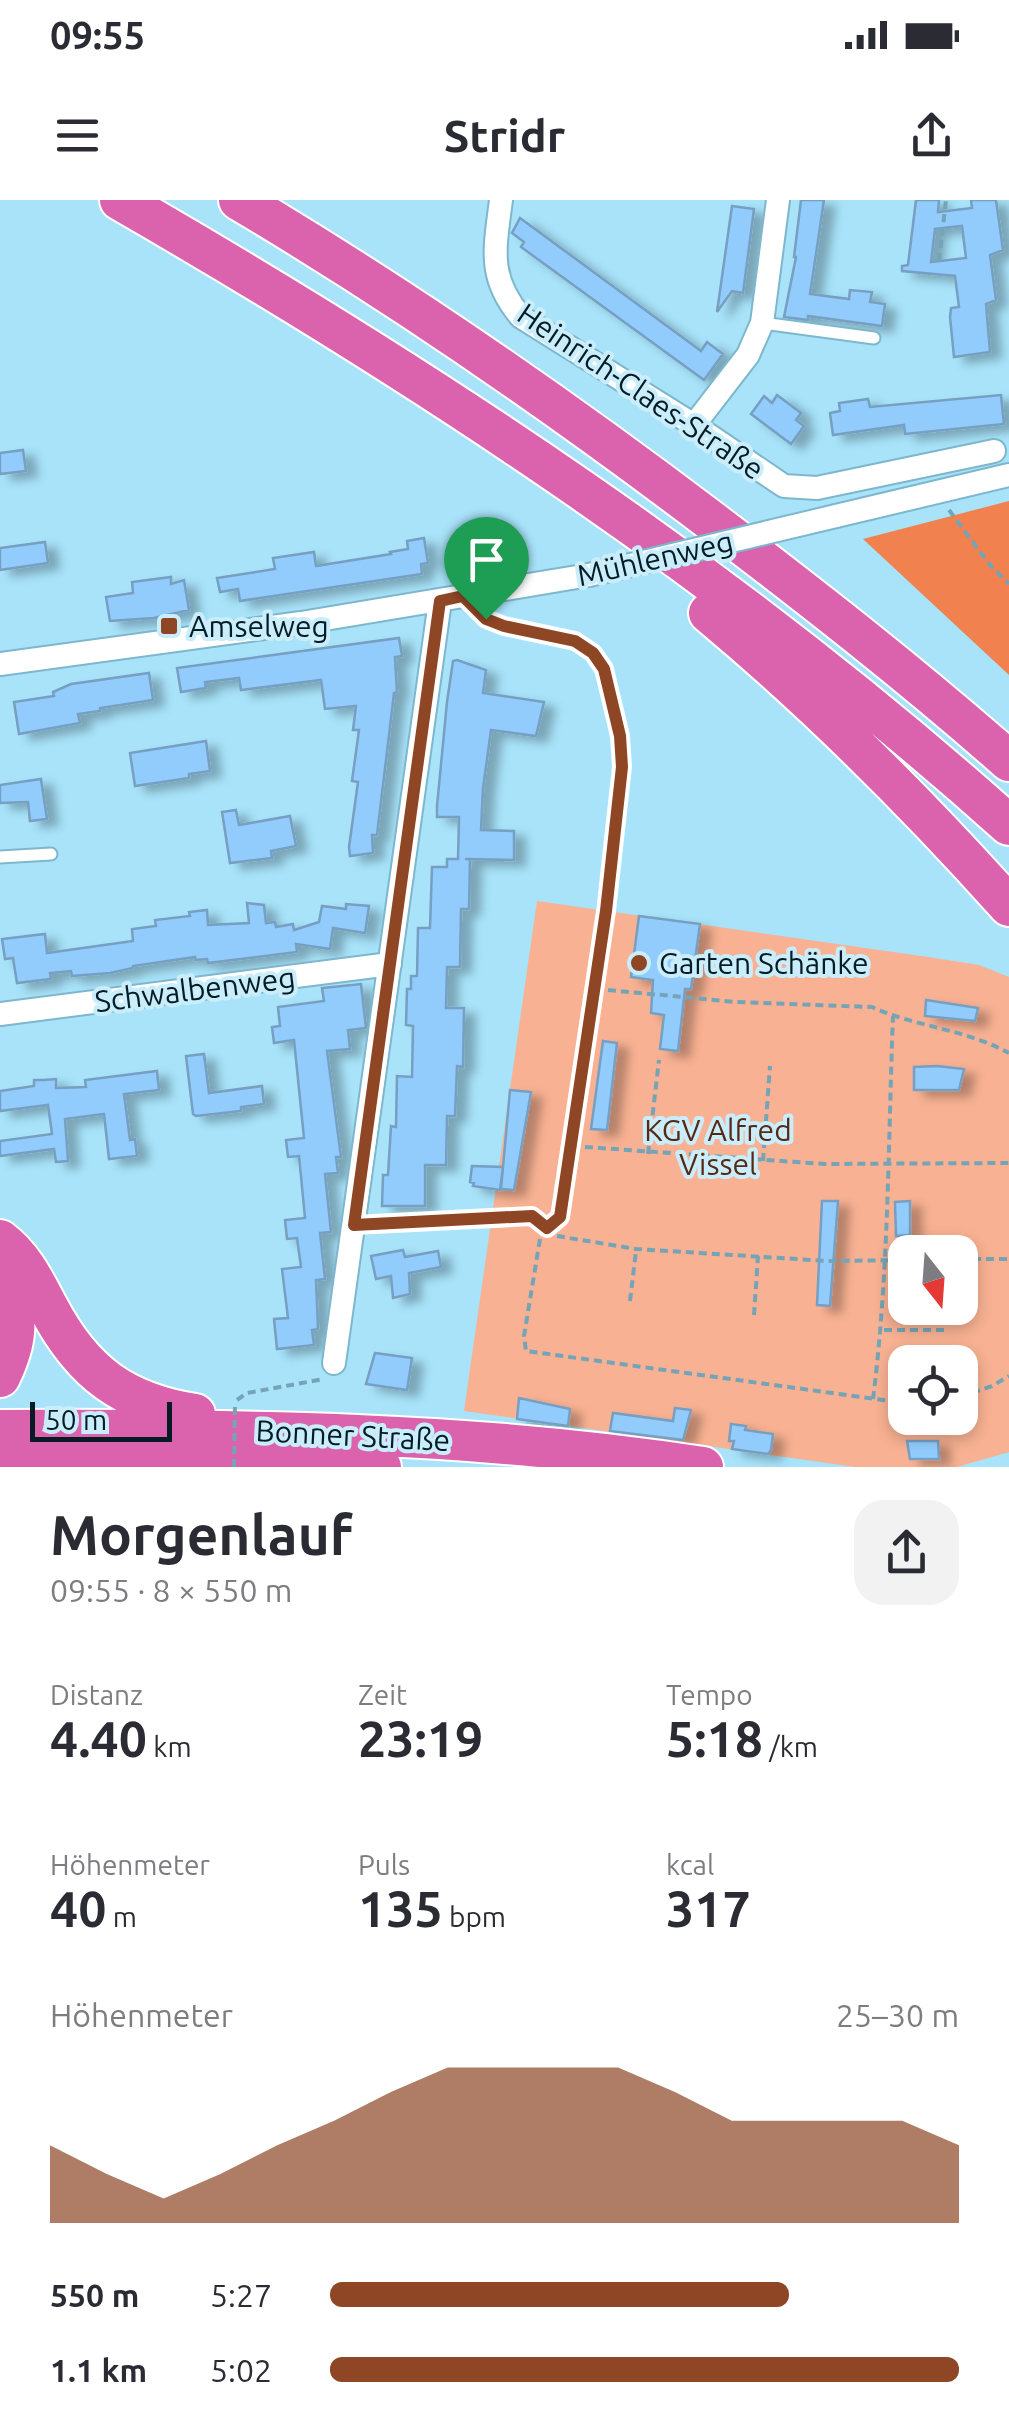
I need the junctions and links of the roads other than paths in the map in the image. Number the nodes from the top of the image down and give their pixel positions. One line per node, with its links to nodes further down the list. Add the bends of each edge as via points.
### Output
1 (120, 200): 10 (highway, via 233,265)
2 (239, 200): 13 (highway, via 520,380 832,612)
3 (501, 200): 7 (street, Heinrich-Claes-Straße, via 494,249 504,298 521,317)
4 (778, 200): 5 (street)
5 (762, 322): 6 (lane); 7 (street, via 748,355)
6 (874, 338)
7 (694, 425): 8 (street, Heinrich-Claes-Straße, via 784,486 817,488)
8 (994, 451)
9 (1009, 475): 11 (street, Mühlenweg, bridge, via 589,575)
10 (618, 515): 14 (highway, via 795,646); 17 (highway, via 669,579 834,722)
11 (452, 599): 12 (street, Mühlenweg); 18 (street); 19 (lane, via 504,626 575,641 604,669 622,767)
12 (0, 664)
13 (1009, 761)
14 (1009, 825)
15 (51, 854): 16 (lane)
16 (0, 856)
17 (1009, 906)
18 (390, 964): 20 (street, Schwalbenweg); 21 (street)
19 (594, 989)
20 (0, 1014)
21 (354, 1225): 22 (lane, via 532,1216); 25 (street)
22 (547, 1228)
23 (0, 1240): 28 (highway, via 26,1266 62,1333 94,1372 160,1408 196,1414)
24 (0, 1282): 26 (highway, via 16,1334)
25 (334, 1363)
26 (0, 1377)
27 (0, 1430): 28 (highway, Bonner Straße)
28 (231, 1433): 31 (highway, Bonner Straße, via 427,1437)
29 (0, 1463): 30 (highway, Bonner Straße)
30 (381, 1467)
31 (704, 1467)

